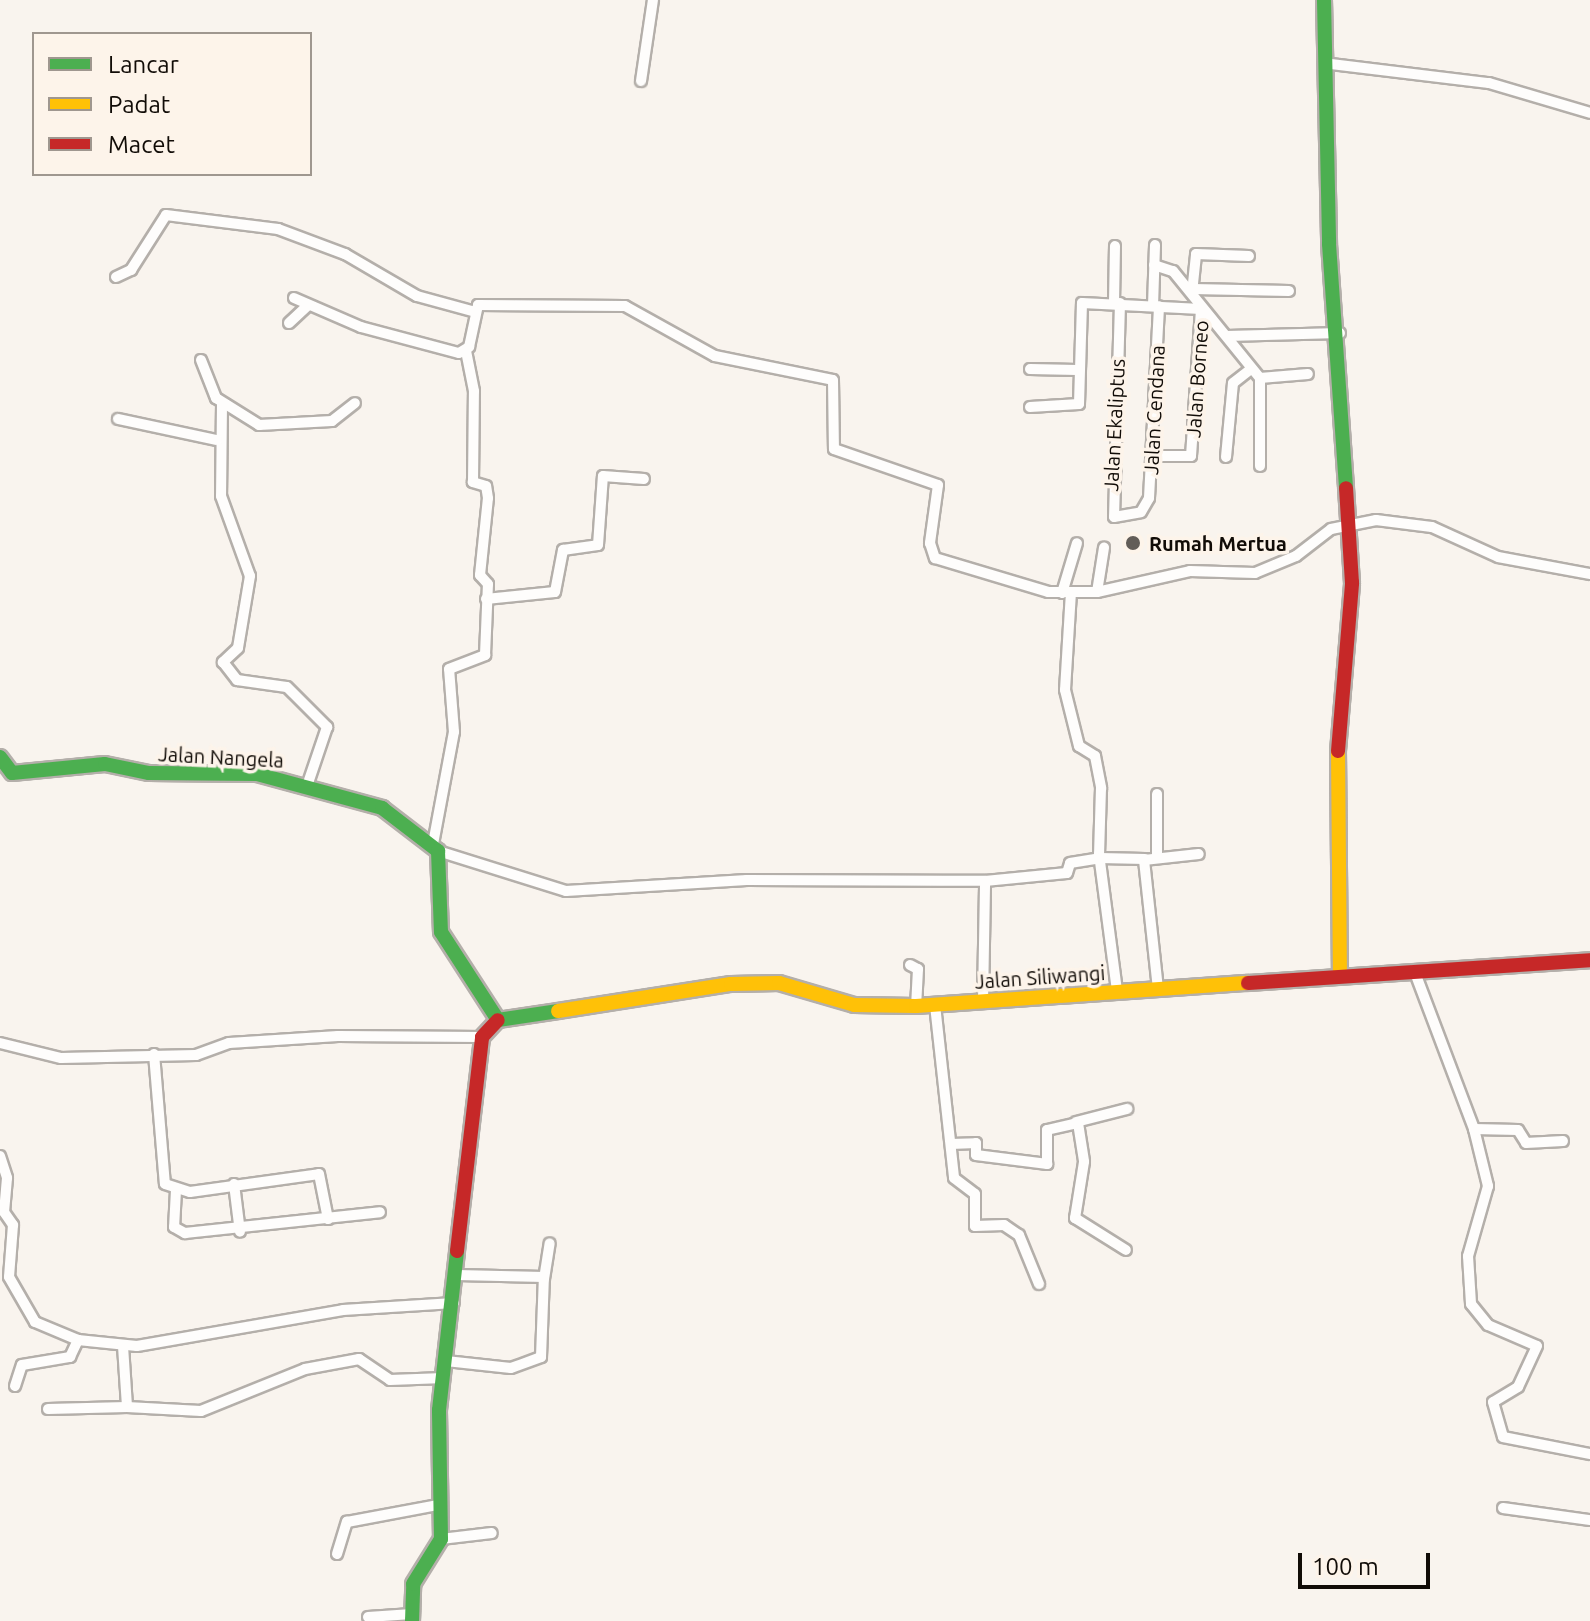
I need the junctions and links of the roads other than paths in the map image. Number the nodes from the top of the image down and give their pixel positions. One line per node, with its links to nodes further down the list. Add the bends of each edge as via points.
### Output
1 (653, 0): 5 (street)
2 (1324, 0): 7 (main road)
3 (1330, 0): 4 (main road)
4 (1331, 64): 6 (street, via 1489,83); 7 (main road)
5 (641, 81)
6 (1590, 113)
7 (1330, 126): 22 (main road)
8 (1155, 245): 11 (street, Jalan Cendana)
9 (1115, 246): 16 (street)
10 (1249, 256): 13 (street, via 1196,254)
11 (1154, 265): 13 (street, via 1167,265); 18 (street, Jalan Cendana)
12 (116, 277): 20 (street, via 127,274 166,215 278,229 345,254 417,296)
13 (1192, 291): 14 (street); 19 (street)
14 (1289, 291)
15 (294, 298): 17 (street)
16 (1117, 303): 18 (street); 28 (street, via 1080,307); 40 (street, Jalan Ekaliptus, via 1110,510 1114,517)
17 (308, 305): 21 (street); 24 (street, via 409,342)
18 (1156, 306): 19 (street); 36 (street, Jalan Cendana)
19 (1201, 309): 23 (street); 36 (street, Jalan Borneo, via 1191,456)
20 (472, 311): 24 (street); 46 (street, via 625,306 715,356 833,380 834,449 938,485 930,543 935,558)
21 (289, 323)
22 (1337, 333): 23 (street); 41 (main road)
23 (1227, 336): 27 (street)
24 (466, 351): 48 (street, via 474,391 473,482 487,488 480,575)
25 (201, 360): 32 (street)
26 (1030, 369): 28 (street)
27 (1251, 369): 30 (street); 37 (street, via 1233,383)
28 (1077, 370): 33 (street, via 1076,407)
29 (1308, 374): 30 (street)
30 (1260, 378): 38 (street)
31 (355, 403): 32 (street, via 332,421 259,425)
32 (222, 404): 35 (street)
33 (1030, 407)
34 (118, 419): 35 (street)
35 (217, 440): 51 (street, via 221,496 250,576 238,648 223,662 237,680 287,687 327,727)
36 (1152, 456): 40 (street, Jalan Cendana)
37 (1226, 457)
38 (1260, 466)
39 (644, 479): 47 (street, via 603,476 597,547 563,550 555,592)
40 (1141, 512)
41 (1351, 522): 44 (street, via 1432,527 1498,557); 45 (street, via 1273,568 1190,571); 62 (main road, via 1351,629 1336,810)
42 (1077, 543): 46 (street)
43 (1104, 548): 45 (street)
44 (1590, 574)
45 (1097, 592): 46 (street)
46 (1066, 593): 56 (street, via 1065,690 1079,746 1095,756)
47 (518, 594): 48 (street); 49 (street)
48 (486, 599): 53 (street, via 484,659 449,669 454,732)
49 (519, 609)
50 (0, 757): 51 (main road, Jalan Nangela, via 12,773 105,764)
51 (308, 783): 53 (main road, Jalan Nangela, via 370,802)
52 (1157, 794): 55 (street)
53 (436, 848): 58 (street, via 566,891 747,880); 68 (main road, via 441,932)
54 (1199, 854): 55 (street)
55 (1157, 857): 57 (street)
56 (1100, 858): 57 (street); 58 (street, via 1070,863 1067,873); 64 (street)
57 (1145, 859): 63 (street)
58 (985, 881): 65 (street)
59 (1590, 960): 61 (main road, Jalan Siliwangi)
60 (910, 965): 67 (street, via 918,970)
61 (1414, 970): 62 (main road, Jalan Siliwangi); 74 (street)
62 (1342, 974): 63 (main road, Jalan Siliwangi)
63 (1158, 989): 64 (main road, Jalan Siliwangi)
64 (1117, 991): 65 (main road, Jalan Siliwangi)
65 (983, 1001): 66 (main road, Jalan Siliwangi)
66 (935, 1005): 67 (main road, Jalan Siliwangi); 76 (street)
67 (916, 1006): 68 (main road, Jalan Siliwangi, via 854,1005 788,985 743,983)
68 (498, 1020): 69 (main road)
69 (482, 1037): 71 (street, via 272,1039 196,1055); 85 (main road)
70 (0, 1043): 71 (street, via 61,1058)
71 (154, 1054): 79 (street, via 160,1174)
72 (1127, 1109): 73 (street)
73 (1076, 1122): 76 (street, via 1047,1130 1047,1164 976,1155 976,1143); 84 (street, via 1084,1162 1075,1218)
74 (1474, 1129): 75 (street, via 1518,1130 1526,1143); 96 (street, via 1488,1186 1468,1256 1471,1304 1488,1325 1537,1346 1518,1387 1493,1402 1503,1437)
75 (1563, 1141)
76 (951, 1144): 87 (street, via 954,1178 977,1199 975,1226 1013,1229)
77 (0, 1156): 89 (street, via 7,1178 4,1212 13,1225 9,1277 35,1322)
78 (234, 1184): 79 (street); 81 (street, via 319,1174); 82 (street)
79 (176, 1190): 82 (street, via 179,1231)
80 (380, 1212): 81 (street)
81 (328, 1219): 82 (street)
82 (240, 1232)
83 (550, 1243): 86 (street)
84 (1126, 1250)
85 (457, 1275): 86 (street); 88 (main road)
86 (544, 1279): 91 (street, via 536,1363 511,1368)
87 (1039, 1284)
88 (454, 1303): 90 (street, via 343,1310); 91 (main road)
89 (78, 1340): 90 (street); 93 (street, via 70,1357 22,1365)
90 (123, 1346): 94 (street)
91 (446, 1361): 92 (main road)
92 (444, 1378): 94 (street, via 390,1380 359,1359 305,1369 201,1411); 97 (main road)
93 (15, 1386)
94 (127, 1407): 95 (street)
95 (48, 1409)
96 (1590, 1454)
97 (438, 1505): 101 (main road); 102 (street, via 347,1522)
98 (1503, 1508): 99 (street)
99 (1590, 1520)
100 (492, 1533): 101 (street)
101 (441, 1539): 105 (main road, via 413,1584)
102 (337, 1554)
103 (368, 1617): 104 (street)
104 (383, 1618): 105 (street)
105 (412, 1618)

